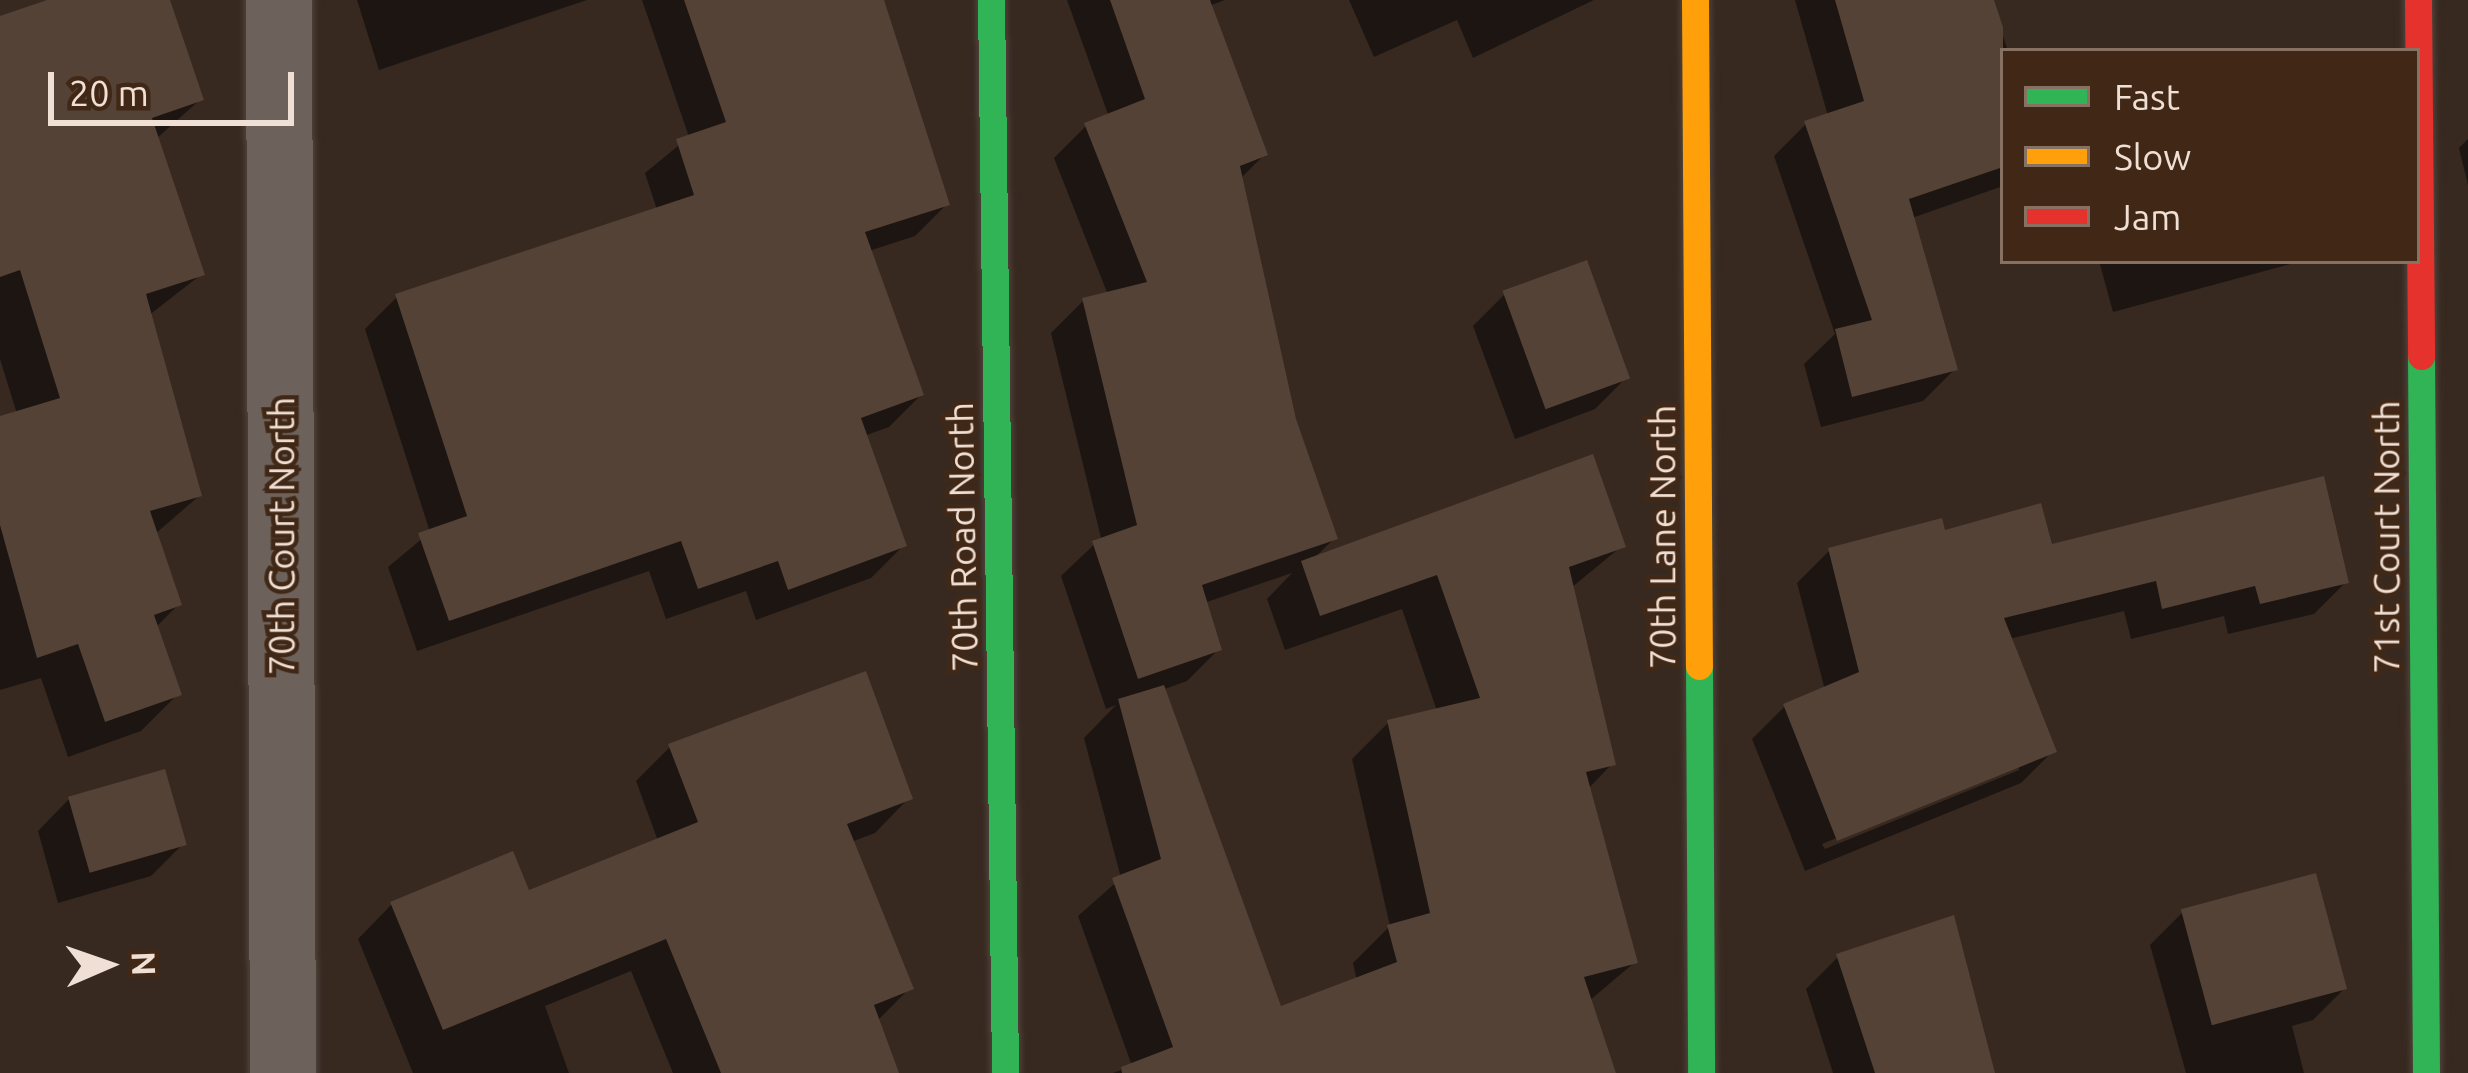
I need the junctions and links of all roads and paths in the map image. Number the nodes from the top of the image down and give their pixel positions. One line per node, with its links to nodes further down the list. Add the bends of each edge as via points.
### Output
1 (279, 0): 7 (street, 70th Court North)
2 (991, 0): 8 (street, 70th Road North)
3 (1695, 0): 9 (street, 70th Lane North)
4 (2418, 0): 5 (street, 71st Court North)
5 (2418, 48)
6 (2420, 264): 10 (street, 71st Court North)
7 (283, 1073)
8 (1005, 1073)
9 (1702, 1073)
10 (2426, 1073)

